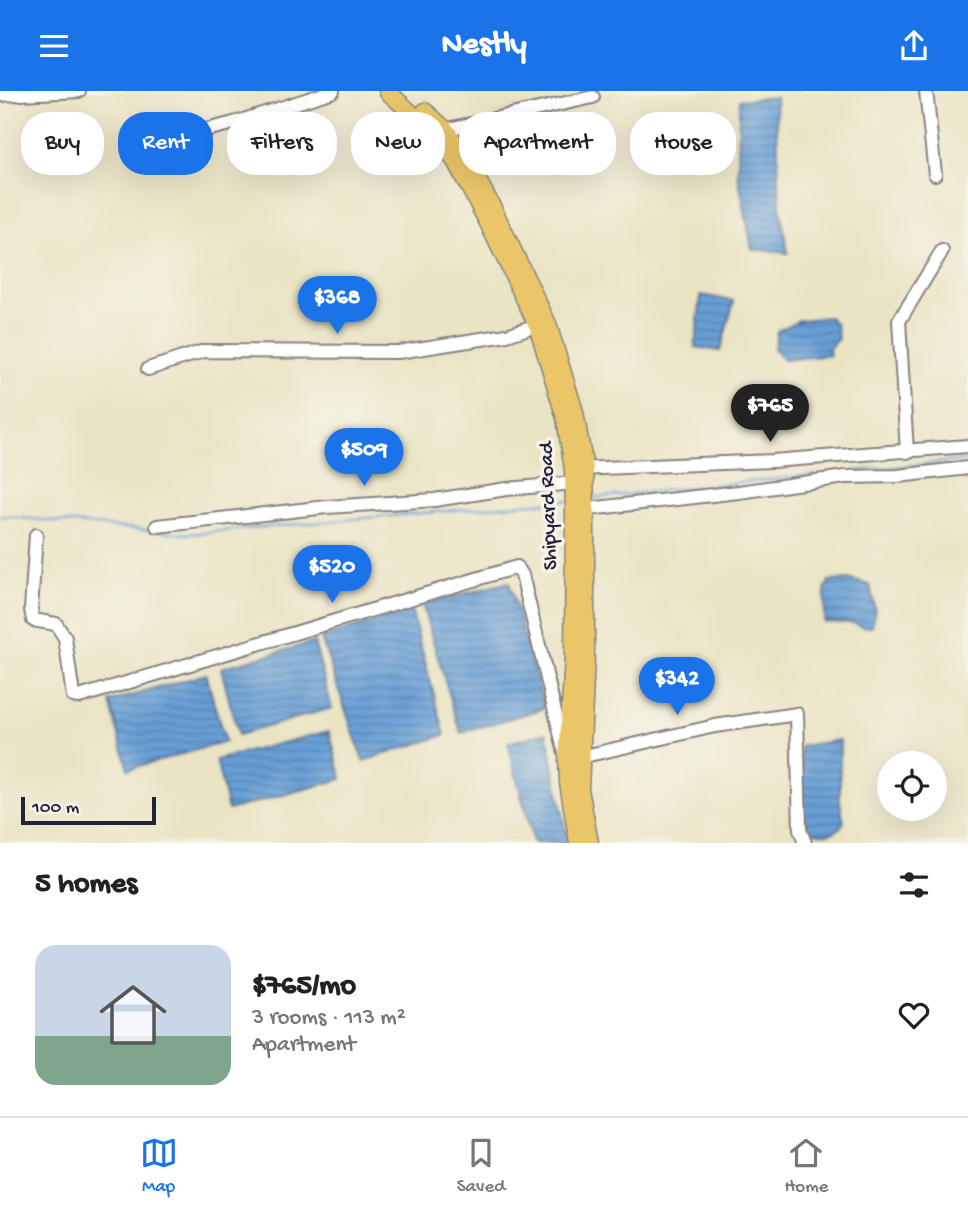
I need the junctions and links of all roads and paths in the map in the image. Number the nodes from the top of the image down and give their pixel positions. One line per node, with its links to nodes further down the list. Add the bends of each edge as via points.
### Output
1 (79, 91): 6 (street)
2 (333, 91): 11 (street)
3 (387, 91): 9 (main road, Shipyard Road)
4 (402, 91): 10 (main road, Shipyard Road)
5 (926, 91): 15 (street)
6 (22, 92): 7 (street)
7 (0, 95)
8 (593, 97): 12 (street)
9 (414, 112)
10 (421, 112)
11 (213, 128)
12 (445, 130)
13 (445, 137): 22 (main road, Shipyard Road, via 466,158 548,324 575,412)
14 (445, 142): 17 (main road, Shipyard Road)
15 (935, 174)
16 (942, 251): 20 (street, via 899,321)
17 (537, 325): 18 (street, via 507,335 398,352 204,352); 22 (main road, Shipyard Road)
18 (148, 369)
19 (968, 446): 20 (street)
20 (907, 452): 22 (street)
21 (968, 468): 23 (street, via 845,477)
22 (577, 474): 23 (main road, Shipyard Road); 24 (street, via 434,501 327,507)
23 (580, 510): 26 (main road, Shipyard Road)
24 (157, 526)
25 (36, 535): 26 (street, via 33,619 56,624 65,638 73,696 79,697 517,567)
26 (574, 759): 27 (main road, Shipyard Road, via 569,793); 28 (main road, Shipyard Road); 29 (street, via 715,726 797,714 800,830)
27 (578, 843)
28 (590, 843)
29 (805, 843)

